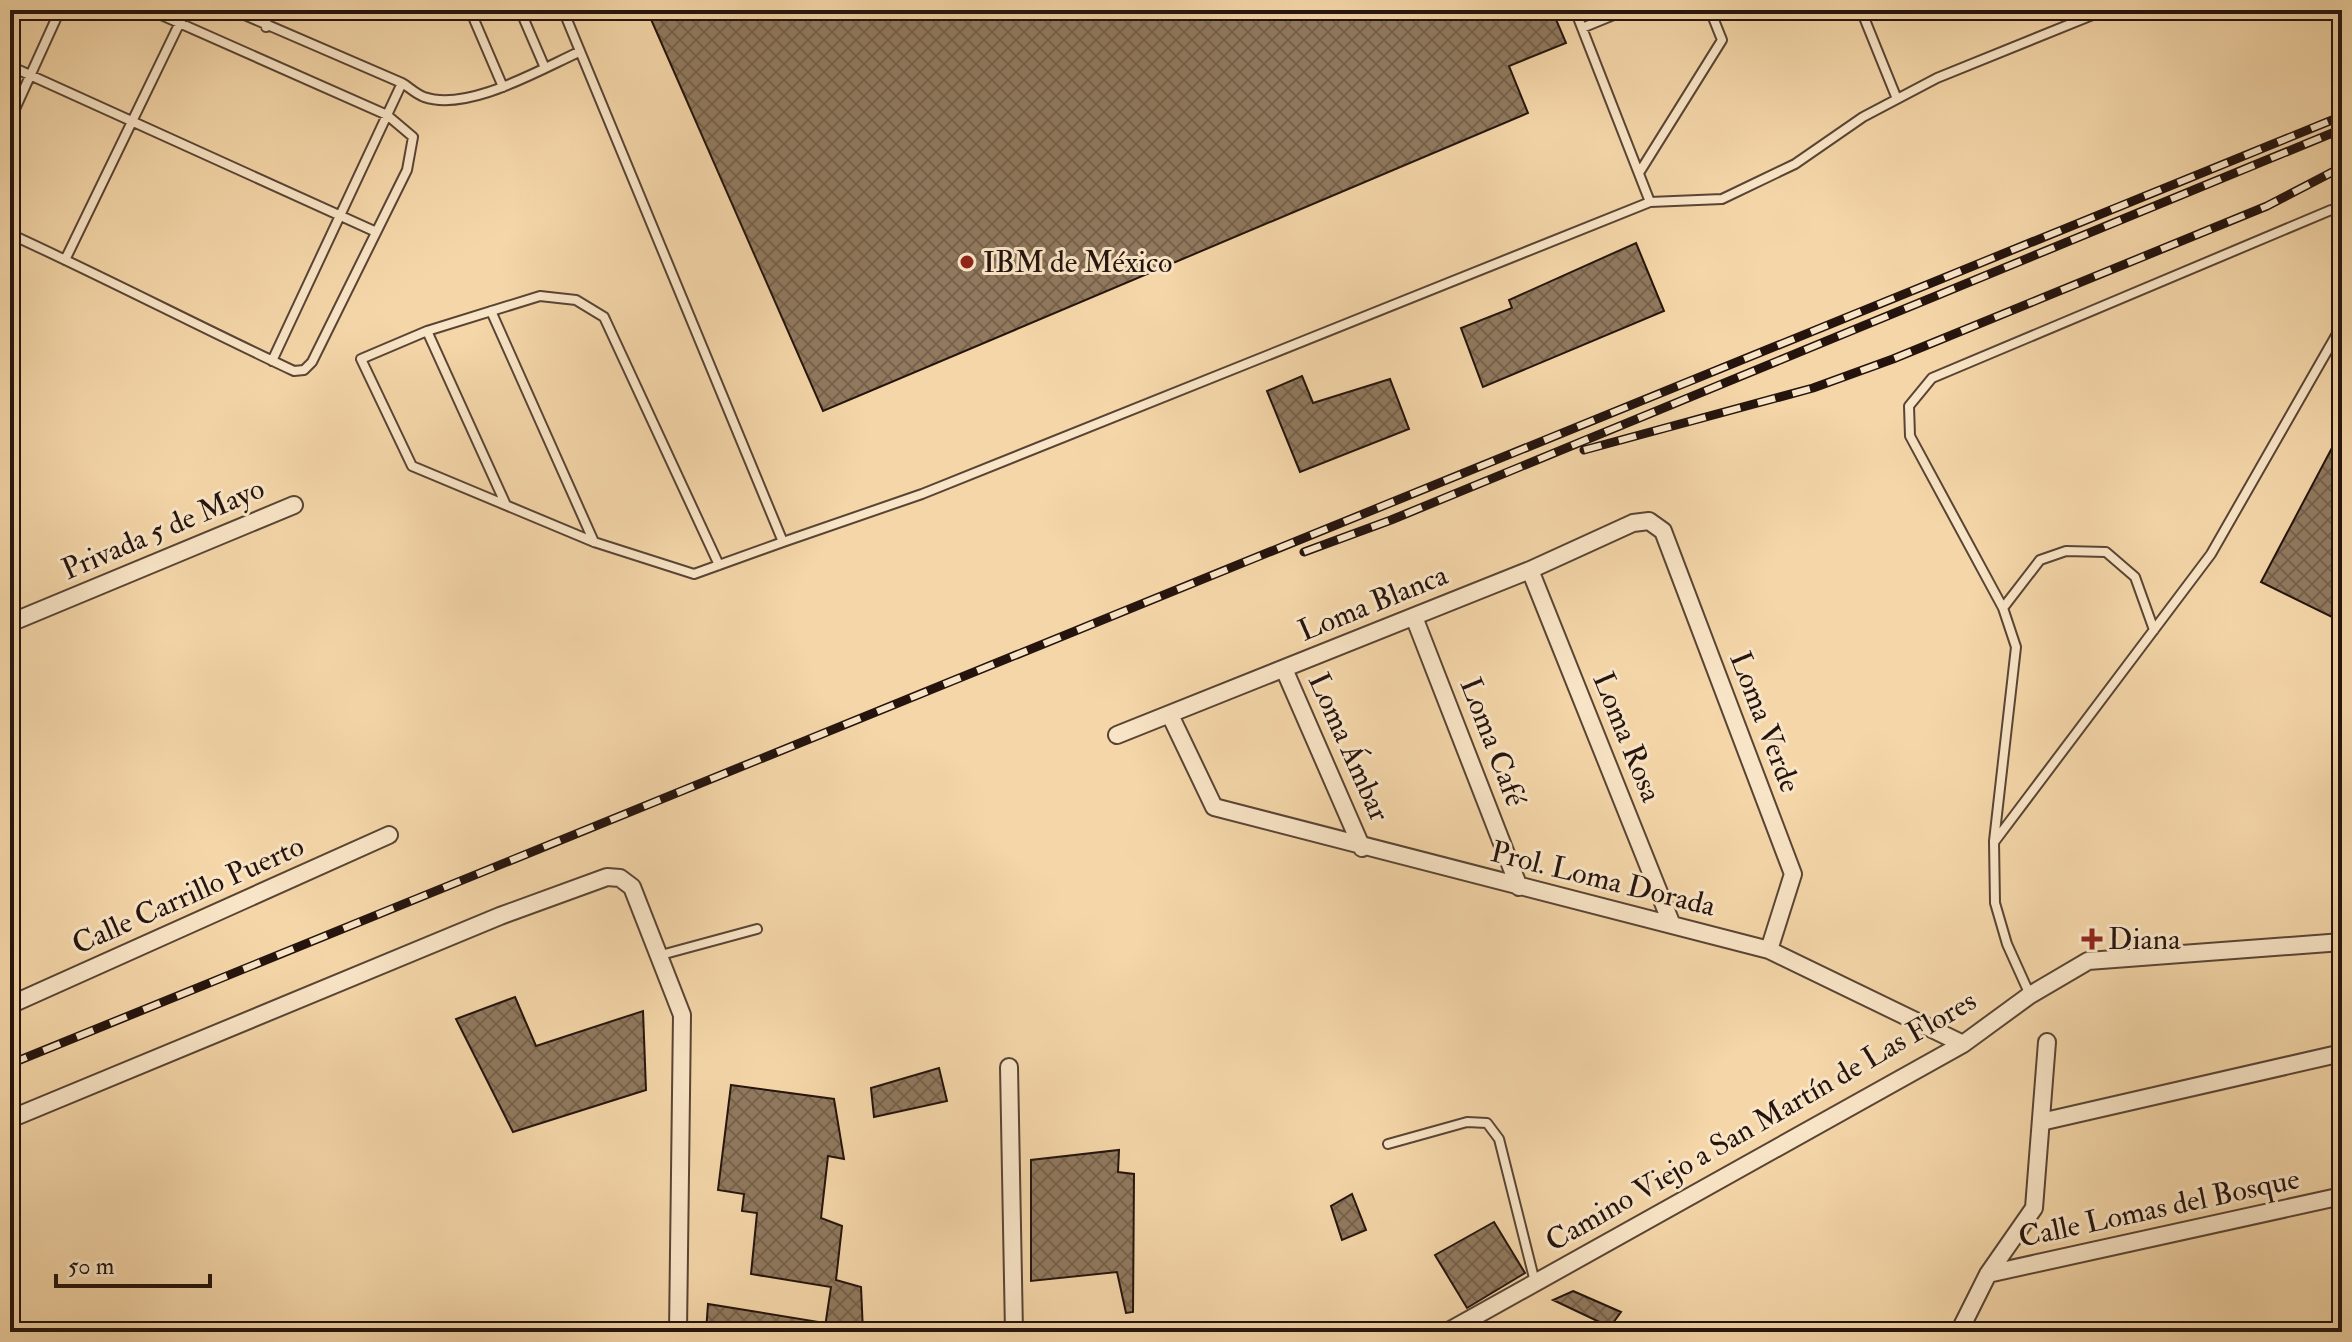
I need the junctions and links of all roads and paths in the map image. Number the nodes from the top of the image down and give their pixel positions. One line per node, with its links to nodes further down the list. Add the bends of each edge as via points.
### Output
1 (60, 10): 20 (lane)
2 (150, 10): 14 (lane)
3 (186, 10): 14 (lane)
4 (233, 10): 15 (lane)
5 (267, 10): 15 (lane)
6 (470, 10): 22 (lane)
7 (520, 10): 19 (lane)
8 (563, 10): 17 (lane)
9 (1575, 10): 16 (lane)
10 (1626, 10): 16 (lane)
11 (1710, 10): 27 (lane, via 1722,40)
12 (1861, 10): 23 (lane)
13 (2105, 10): 23 (lane)
14 (179, 24): 24 (lane); 26 (lane)
15 (266, 27): 21 (lane)
16 (1582, 28): 27 (lane)
17 (579, 52): 19 (lane); 42 (lane)
18 (10, 66): 20 (lane)
19 (545, 68): 22 (lane)
20 (30, 75): 25 (lane); 26 (lane)
21 (402, 83): 22 (lane, via 424,97 454,100); 24 (lane)
22 (503, 87)
23 (1897, 99): 28 (lane, via 1795,164 1722,199)
24 (387, 115): 30 (lane); 31 (lane, via 413,137 412,151)
25 (10, 120)
26 (134, 122): 30 (lane); 33 (lane)
27 (1639, 173): 28 (lane)
28 (1650, 202): 42 (lane, via 922,494)
29 (2342, 211): 45 (lane, via 2331,210 1932,378 1909,406 1910,436)
30 (341, 216): 31 (lane); 37 (lane)
31 (374, 231): 37 (lane, via 312,362 294,371)
32 (10, 234): 33 (lane)
33 (65, 260): 37 (lane)
34 (491, 311): 36 (lane); 41 (lane); 43 (lane, via 540,296 576,300 604,317)
35 (2342, 325): 48 (lane, via 2211,554)
36 (427, 331): 39 (lane); 39 (lane, via 361,359 412,466)
37 (272, 361)
38 (294, 505): 47 (street, Privada 5 de Mayo)
39 (507, 505): 41 (lane)
40 (1649, 521): 44 (street, Loma Blanca, via 1633,523); 59 (street, Loma Verde, via 1663,531 1793,874)
41 (594, 542): 43 (lane, via 694,574)
42 (783, 542): 43 (lane)
43 (719, 565)
44 (1530, 570): 46 (street, Loma Blanca); 56 (street, Loma Rosa)
45 (2003, 608): 48 (lane, via 2040,560 2066,551 2106,552 2135,577); 53 (lane, via 2016,647)
46 (1414, 617): 49 (street, Loma Blanca); 55 (street, Loma Café)
47 (10, 623)
48 (2154, 630): 53 (lane)
49 (1284, 669): 50 (street, Loma Blanca); 54 (street, Loma Ámbar)
50 (1170, 715): 51 (street, Loma Blanca); 54 (street, Prol. Loma Dorada, via 1214,807)
51 (1117, 735)
52 (389, 835): 62 (street, Calle Carrillo Puerto)
53 (1994, 841): 61 (lane, via 1995,903)
54 (1362, 848): 55 (street, Prol. Loma Dorada)
55 (1519, 887): 56 (street, Prol. Loma Dorada)
56 (1672, 925): 59 (street, Prol. Loma Dorada)
57 (757, 929): 60 (lane)
58 (2342, 942): 61 (street, Camino Viejo a San Martín de Las Flores, via 2088,961)
59 (1769, 950): 64 (street, Prol. Loma Dorada)
60 (661, 955): 67 (street, via 632,887 607,877 500,916); 73 (street, via 682,1015)
61 (2030, 995): 64 (street, Camino Viejo a San Martín de Las Flores)
62 (10, 1005)
63 (2047, 1042): 68 (street)
64 (1963, 1044): 72 (street, Camino Viejo a San Martín de Las Flores)
65 (2342, 1053): 68 (street)
66 (1009, 1067): 74 (street)
67 (10, 1119)
68 (2041, 1122): 71 (street, via 2034,1208)
69 (1388, 1144): 72 (lane, via 1467,1122 1487,1123 1499,1139)
70 (2342, 1196): 71 (street, Calle Lomas del Bosque)
71 (1988, 1274): 76 (street)
72 (1535, 1283): 75 (street, Camino Viejo a San Martín de Las Flores)
73 (678, 1332)
74 (1014, 1332)
75 (1447, 1332)
76 (1959, 1332)

